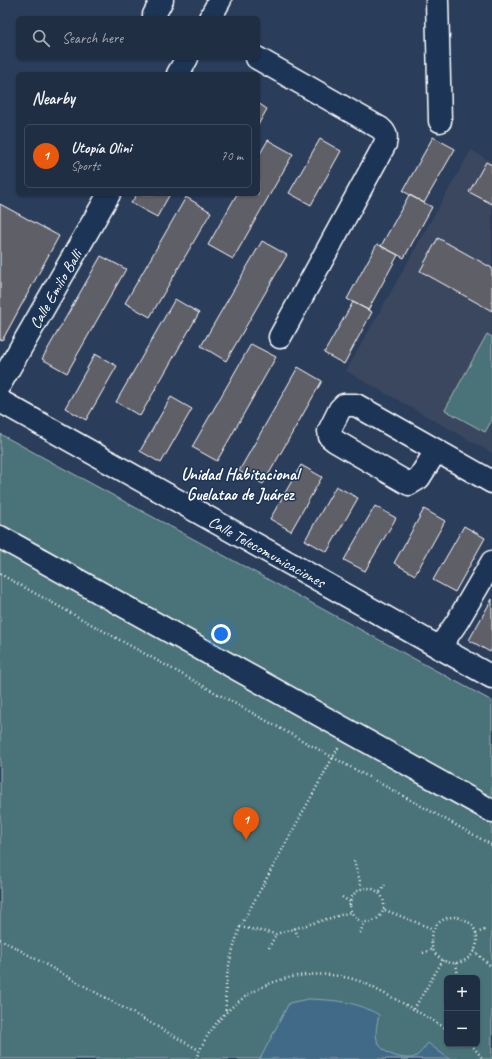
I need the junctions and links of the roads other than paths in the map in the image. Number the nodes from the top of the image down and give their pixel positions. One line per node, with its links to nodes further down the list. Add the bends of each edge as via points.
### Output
1 (220, 0): 3 (street)
2 (437, 0): 7 (street)
3 (211, 16)
4 (186, 60): 6 (street)
5 (260, 60): 9 (street, via 380,128 387,138)
6 (179, 72)
7 (440, 121)
8 (108, 196): 10 (street, Calle Emilio Balli)
9 (280, 337)
10 (0, 384)
11 (0, 401): 16 (street, Calle Telecomunicaciones)
12 (436, 451): 12 (street, via 356,405 344,405 329,431 330,437 335,441 409,484 419,478); 13 (street)
13 (492, 482)
14 (0, 537): 18 (street)
15 (492, 562): 16 (street)
16 (439, 648): 17 (street, Calle Telecomunicaciones)
17 (492, 677)
18 (492, 811)

